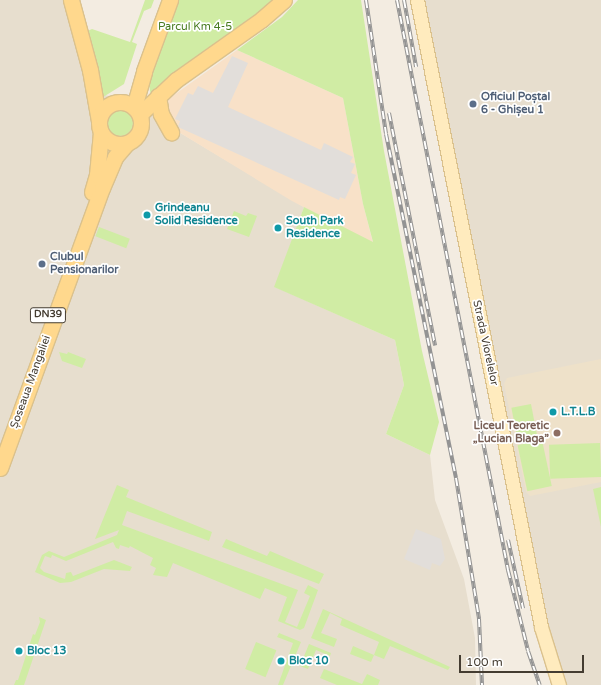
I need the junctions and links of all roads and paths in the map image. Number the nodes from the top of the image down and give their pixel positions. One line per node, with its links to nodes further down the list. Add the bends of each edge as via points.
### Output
1 (71, 0): 8 (main road, via 90,70)
2 (161, 0): 7 (main road, DN39, via 128,92)
3 (170, 0): 7 (main road, DN39)
4 (284, 0): 6 (main road)
5 (417, 0): 13 (street, Strada Viorelelor, via 541,627)
6 (158, 96): 7 (main road); 9 (main road, via 160,114)
7 (131, 108): 8 (main road, DN39, via 108,105); 10 (main road, DN39, via 142,123 139,134)
8 (100, 126): 10 (main road, via 115,144); 11 (main road, Șoseaua Mangaliei / DN39, via 95,183)
9 (171, 132)
10 (127, 143): 12 (main road, Șoseaua Mangaliei / DN39, via 115,157 102,188)
11 (0, 447)
12 (0, 468)
13 (560, 685)

